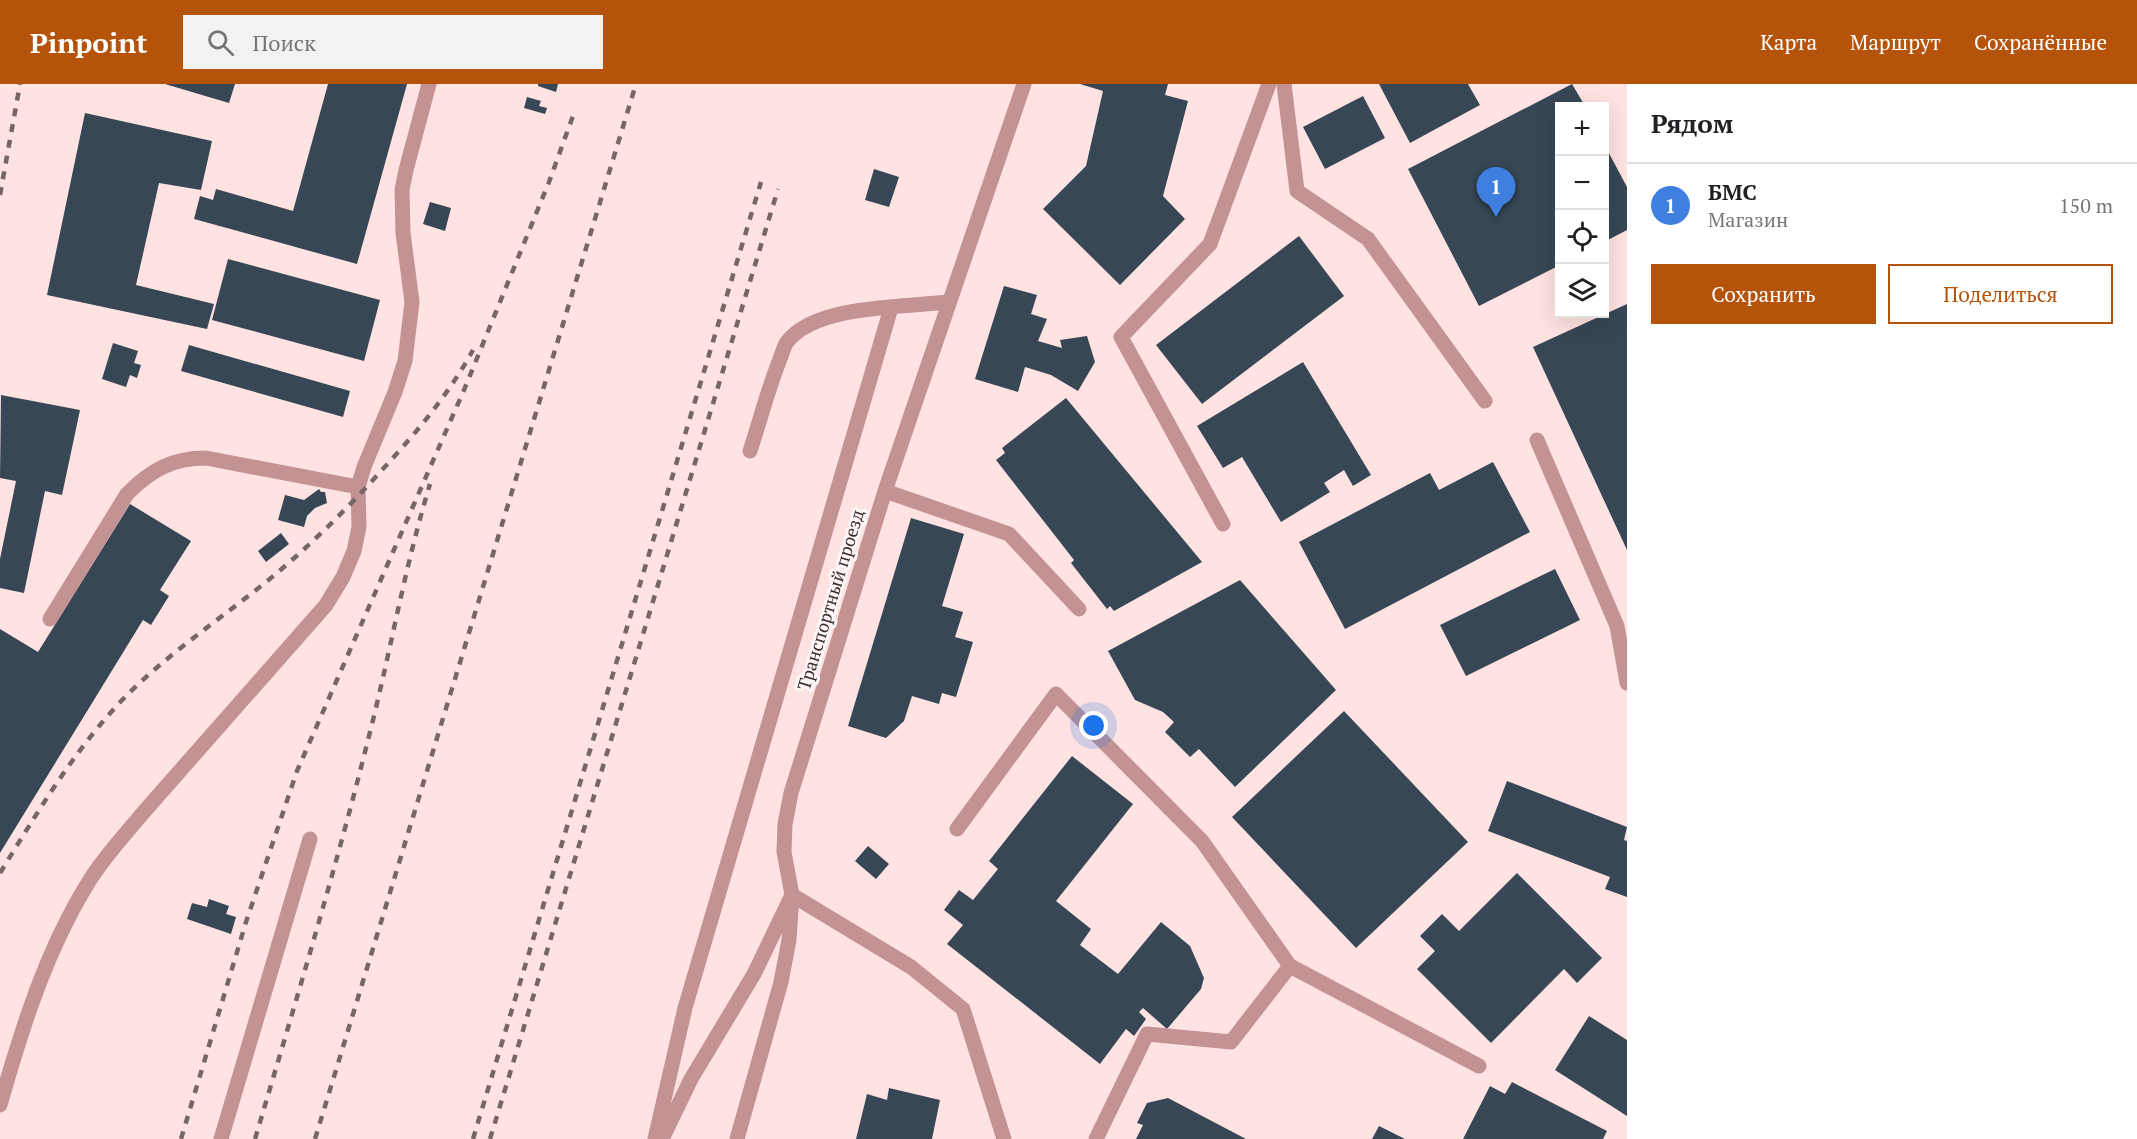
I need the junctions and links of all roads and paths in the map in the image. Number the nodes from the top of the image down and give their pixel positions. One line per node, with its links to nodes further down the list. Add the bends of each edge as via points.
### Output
1 (429, 84): 10 (street, via 402,190 412,302 405,361)
2 (1024, 84): 5 (street, Транспортный проезд)
3 (1269, 84): 12 (street, via 1210,244 1120,337)
4 (1284, 84): 7 (street, via 1297,191 1368,239)
5 (948, 302): 6 (street); 11 (street, Транспортный проезд)
6 (891, 308): 9 (street, via 823,317 787,342); 23 (street, via 685,1008)
7 (1485, 401)
8 (1537, 440): 15 (street, via 1617,626)
9 (750, 451)
10 (358, 487): 14 (street, via 206,458 159,467 127,494); 21 (street, via 359,527 354,551 326,605 142,814 88,882 21,1029)
11 (885, 491): 13 (street, via 1009,534); 18 (street, Транспортный проезд, via 791,793 784,824 784,852)
12 (1223, 524)
13 (1079, 609)
14 (50, 619)
15 (1627, 683)
16 (957, 830): 19 (street, via 1056,694 1202,841)
17 (310, 839): 22 (street)
18 (792, 895): 24 (street, via 754,974 691,1079); 25 (street, Транспортный проезд, via 781,982); 26 (street, via 911,967 963,1009)
19 (1290, 966): 20 (street); 27 (street, via 1231,1042 1148,1034)
20 (1479, 1066)
21 (0, 1105)
22 (221, 1139)
23 (655, 1139)
24 (662, 1139)
25 (737, 1139)
26 (1004, 1139)
27 (1096, 1139)

